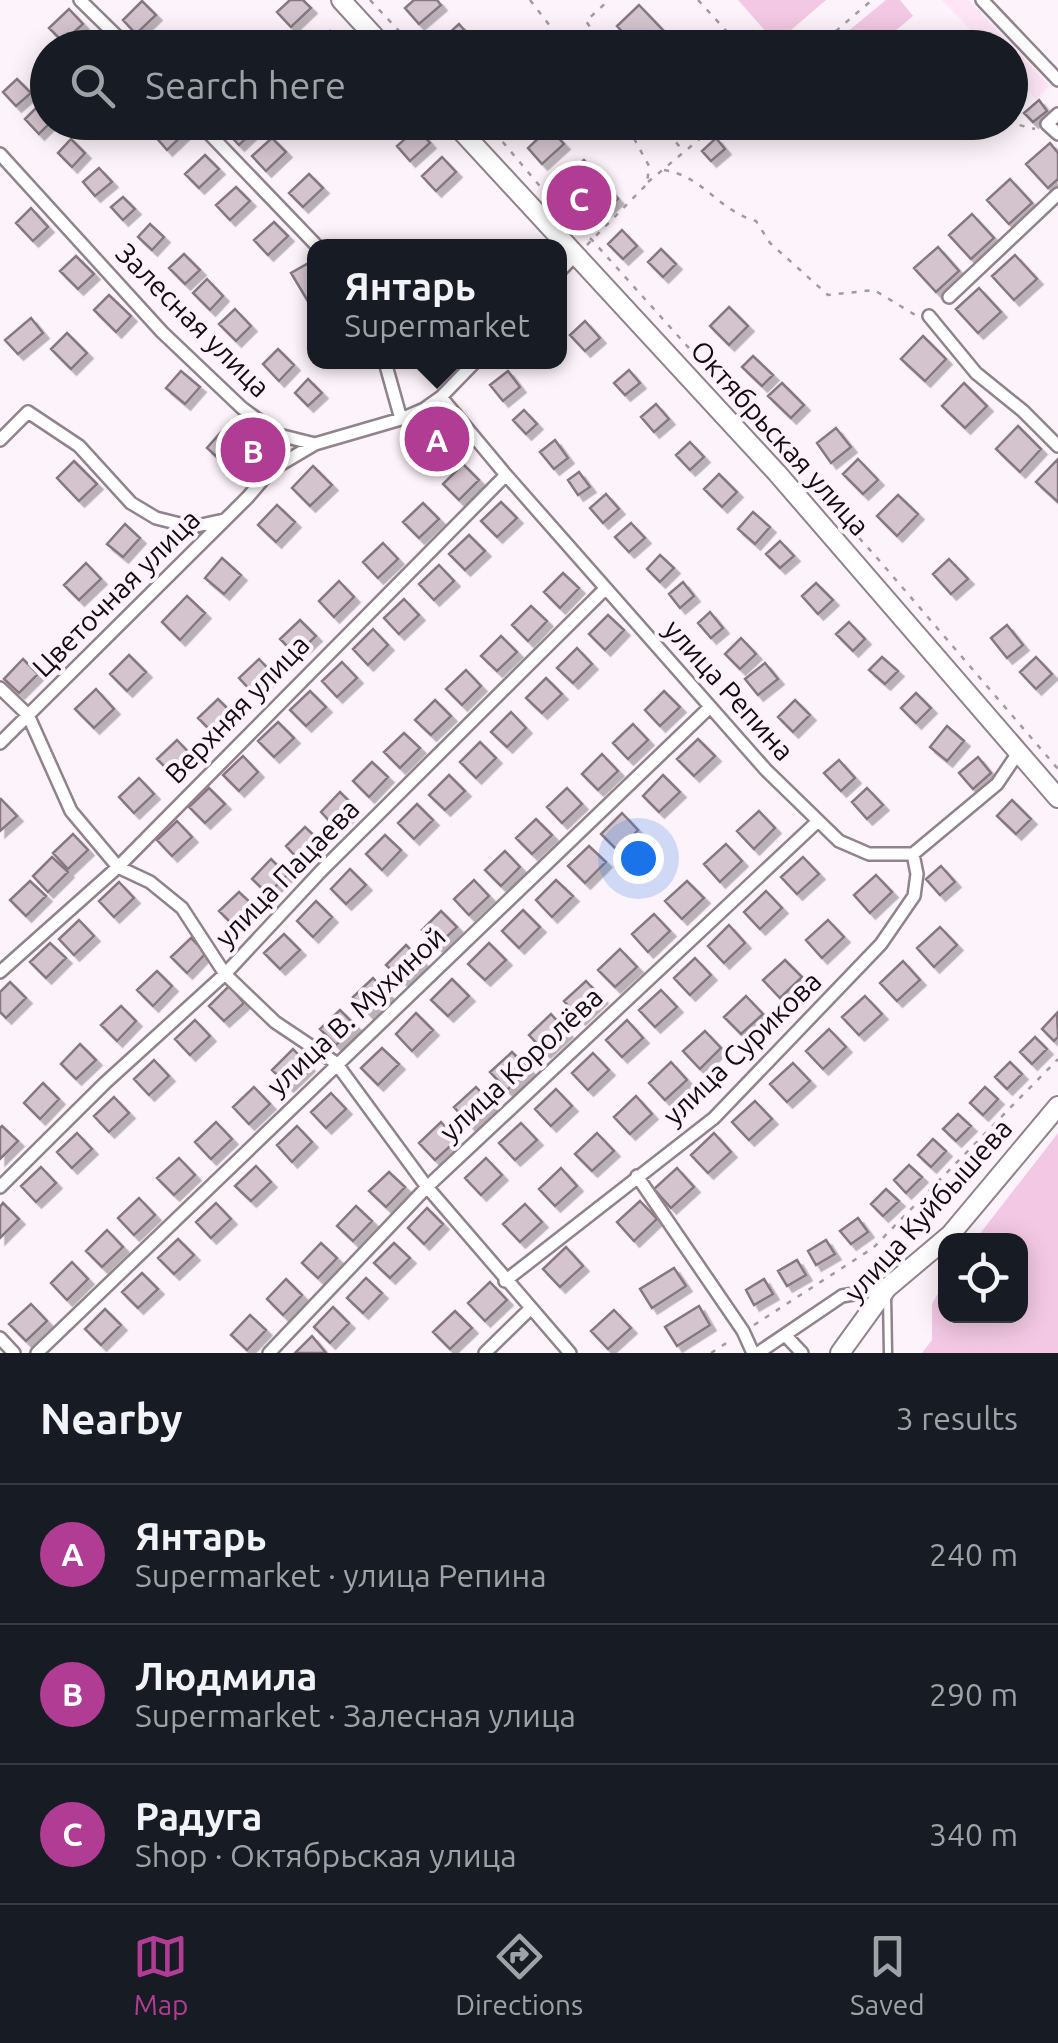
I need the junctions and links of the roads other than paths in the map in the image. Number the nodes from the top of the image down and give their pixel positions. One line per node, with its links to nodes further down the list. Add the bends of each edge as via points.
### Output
1 (80, 0): 4 (street)
2 (341, 0): 5 (main road)
3 (982, 0): 6 (street)
4 (111, 30)
5 (368, 30)
6 (1011, 30)
7 (1028, 48): 8 (street)
8 (1058, 80)
9 (1058, 114): 10 (street, via 1047,124)
10 (1058, 134)
11 (215, 140): 15 (street)
12 (470, 140): 16 (main road, Октябрьская улица)
13 (0, 155): 27 (street, Залесная улица, via 162,332 242,408 279,435)
14 (1058, 194): 20 (street)
15 (309, 239)
16 (563, 239)
17 (567, 246): 18 (main road, Октябрьская улица)
18 (574, 256): 19 (street); 36 (main road, Октябрьская улица, via 777,472)
19 (567, 263)
20 (950, 296)
21 (929, 316): 28 (street, via 976,373)
22 (387, 369): 25 (street)
23 (468, 369): 24 (street)
24 (441, 397): 25 (street); 29 (street, улица Репина)
25 (401, 419): 27 (street)
26 (0, 440): 30 (street, via 28,412 78,446 131,503 156,518 192,527)
27 (315, 444): 30 (street, Цветочная улица, via 271,470)
28 (1058, 446)
29 (506, 475): 31 (street, улица Репина); 40 (street, Верхняя улица)
30 (224, 520): 34 (street, Цветочная улица)
31 (605, 589): 33 (street, улица Репина); 42 (street, улица Пацаева)
32 (0, 688): 34 (street)
33 (710, 707): 38 (street, улица Репина); 43 (street, улица В. Мухиной)
34 (28, 716): 35 (street, Цветочная улица); 40 (street, via 70,811)
35 (0, 744)
36 (1018, 753): 37 (main road, Октябрьская улица); 39 (street, via 997,784)
37 (1058, 798)
38 (817, 822): 39 (street, улица Репина, via 854,850); 47 (street, улица Королёва)
39 (913, 854): 45 (street, улица Сурикова, via 914,896 881,944 714,1118)
40 (118, 868): 41 (street, Верхняя улица); 42 (street, via 150,882 182,908)
41 (0, 972)
42 (225, 974): 43 (street, via 275,1022); 46 (street, улица Пацаева)
43 (336, 1063): 47 (street); 54 (street, улица В. Мухиной)
44 (1058, 1106): 49 (main road, улица Куйбышева, via 950,1236)
45 (637, 1176): 48 (street, улица Сурикова); 58 (street)
46 (0, 1187)
47 (426, 1187): 48 (street); 55 (street, улица Королёва)
48 (505, 1281): 50 (street)
49 (887, 1288): 51 (street, via 842,1296); 60 (main road, улица Куйбышева); 61 (lane)
50 (531, 1308): 56 (street); 57 (street)
51 (786, 1336): 58 (street); 59 (street)
52 (0, 1338): 53 (street)
53 (14, 1353)
54 (36, 1353)
55 (269, 1353)
56 (485, 1353)
57 (570, 1353)
58 (756, 1353)
59 (802, 1353)
60 (840, 1353)
61 (888, 1353)

